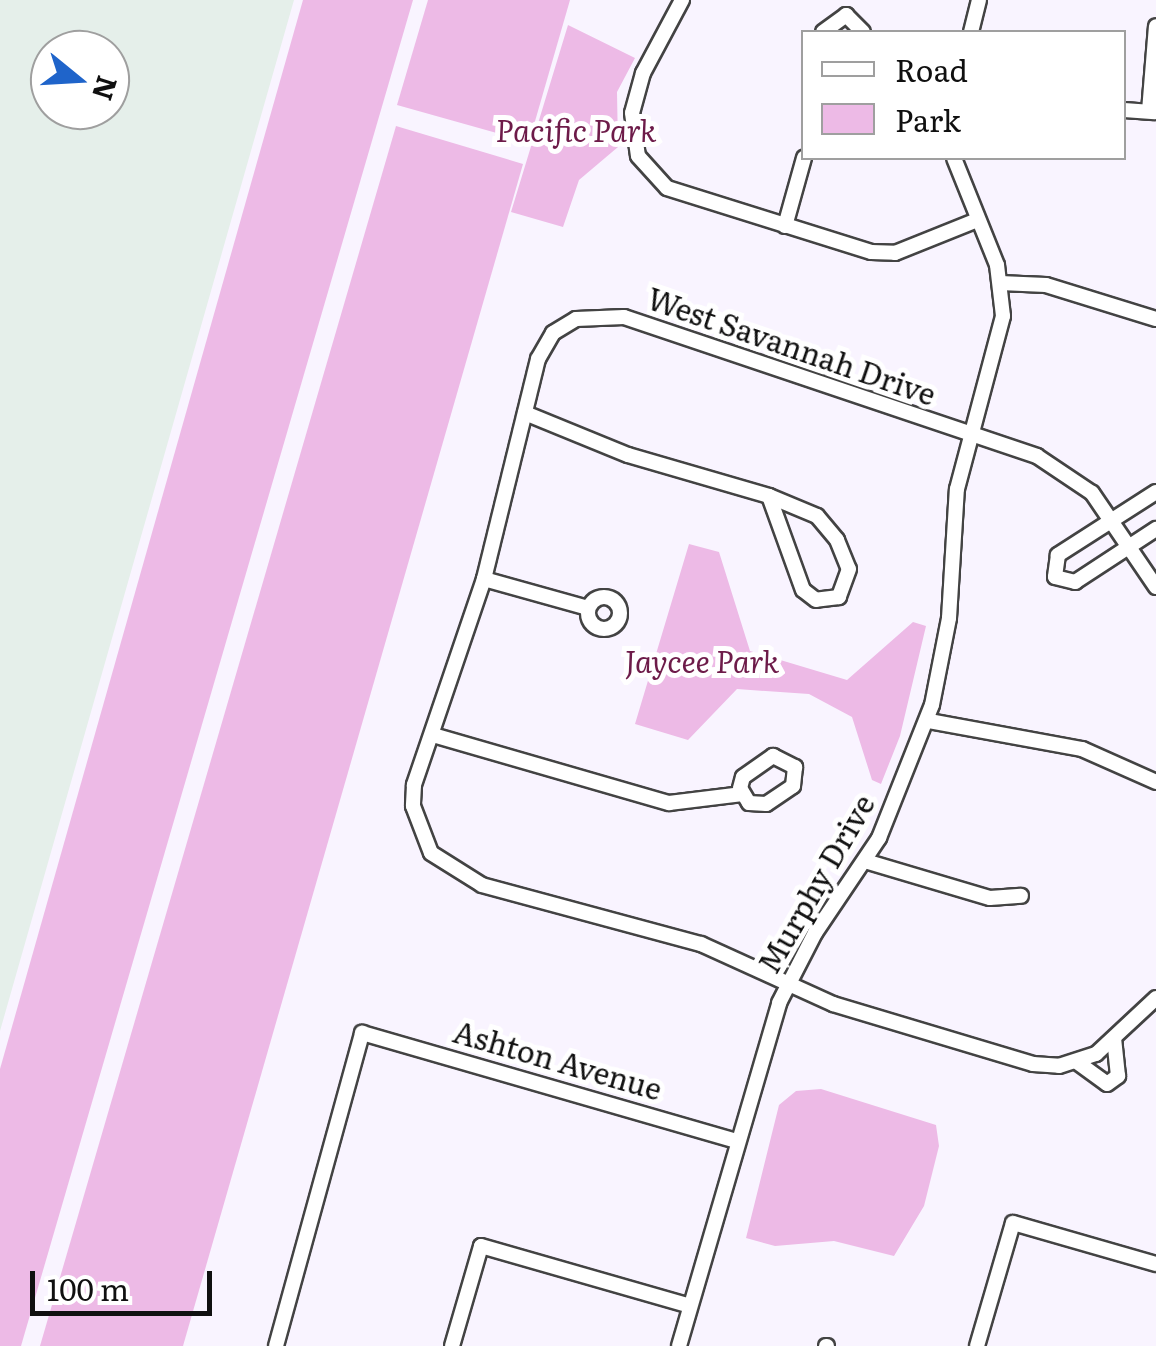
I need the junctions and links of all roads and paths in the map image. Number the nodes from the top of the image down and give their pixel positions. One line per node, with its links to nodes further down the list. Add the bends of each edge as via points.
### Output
1 (682, 0): 12 (street, via 635,93 638,156 667,188)
2 (979, 0): 6 (street)
3 (1156, 26): 8 (street)
4 (827, 30): 5 (street, via 846,15)
5 (861, 30)
6 (972, 30)
7 (1126, 110): 8 (street)
8 (1152, 111)
9 (803, 160): 12 (street)
10 (955, 160): 11 (street, Murphy Drive)
11 (978, 220): 12 (street, via 896,253); 13 (street, Murphy Drive)
12 (785, 226)
13 (1000, 283): 14 (street, via 1046,285); 16 (street, Murphy Drive, via 1000,342)
14 (1156, 319)
15 (525, 413): 16 (street, West Savannah Drive, via 538,358 553,333 599,314 816,376 898,412); 18 (street, via 628,455); 22 (street, West Savannah Drive)
16 (973, 434): 19 (street, West Savannah Drive, via 1057,466); 25 (street, Murphy Drive, via 957,490 949,618)
17 (1156, 492): 19 (street)
18 (769, 496): 18 (street, via 817,516 837,540 850,577 839,597 816,600 804,590)
19 (1112, 518): 21 (street, West Savannah Drive); 21 (street, via 1058,555 1055,577 1075,582)
20 (1156, 528): 21 (street)
21 (1128, 548): 23 (street, West Savannah Drive)
22 (484, 579): 24 (street); 26 (street, West Savannah Drive)
23 (1156, 587)
24 (588, 608)
25 (929, 720): 27 (street, via 1082,749); 29 (street, Murphy Drive)
26 (432, 735): 28 (street, via 669,803); 31 (street, West Savannah Drive, via 413,806 431,853 449,869 499,890 701,944)
27 (1156, 782)
28 (742, 794)
29 (865, 861): 30 (street, via 990,898); 31 (street, Murphy Drive)
30 (1021, 896)
31 (787, 982): 34 (street, West Savannah Drive, via 832,1004 1009,1058 1046,1066); 35 (street, Murphy Drive)
32 (1156, 998): 33 (street)
33 (1114, 1039): 34 (street); 34 (street, via 1118,1076 1107,1084)
34 (1077, 1062)
35 (737, 1140): 37 (street, Murphy Drive); 38 (street, Ashton Avenue, via 362,1034)
36 (1156, 1264): 41 (street, via 1013,1223)
37 (690, 1306): 39 (street, via 481,1246); 40 (street, Murphy Drive)
38 (276, 1346)
39 (452, 1346)
40 (679, 1346)
41 (977, 1346)

